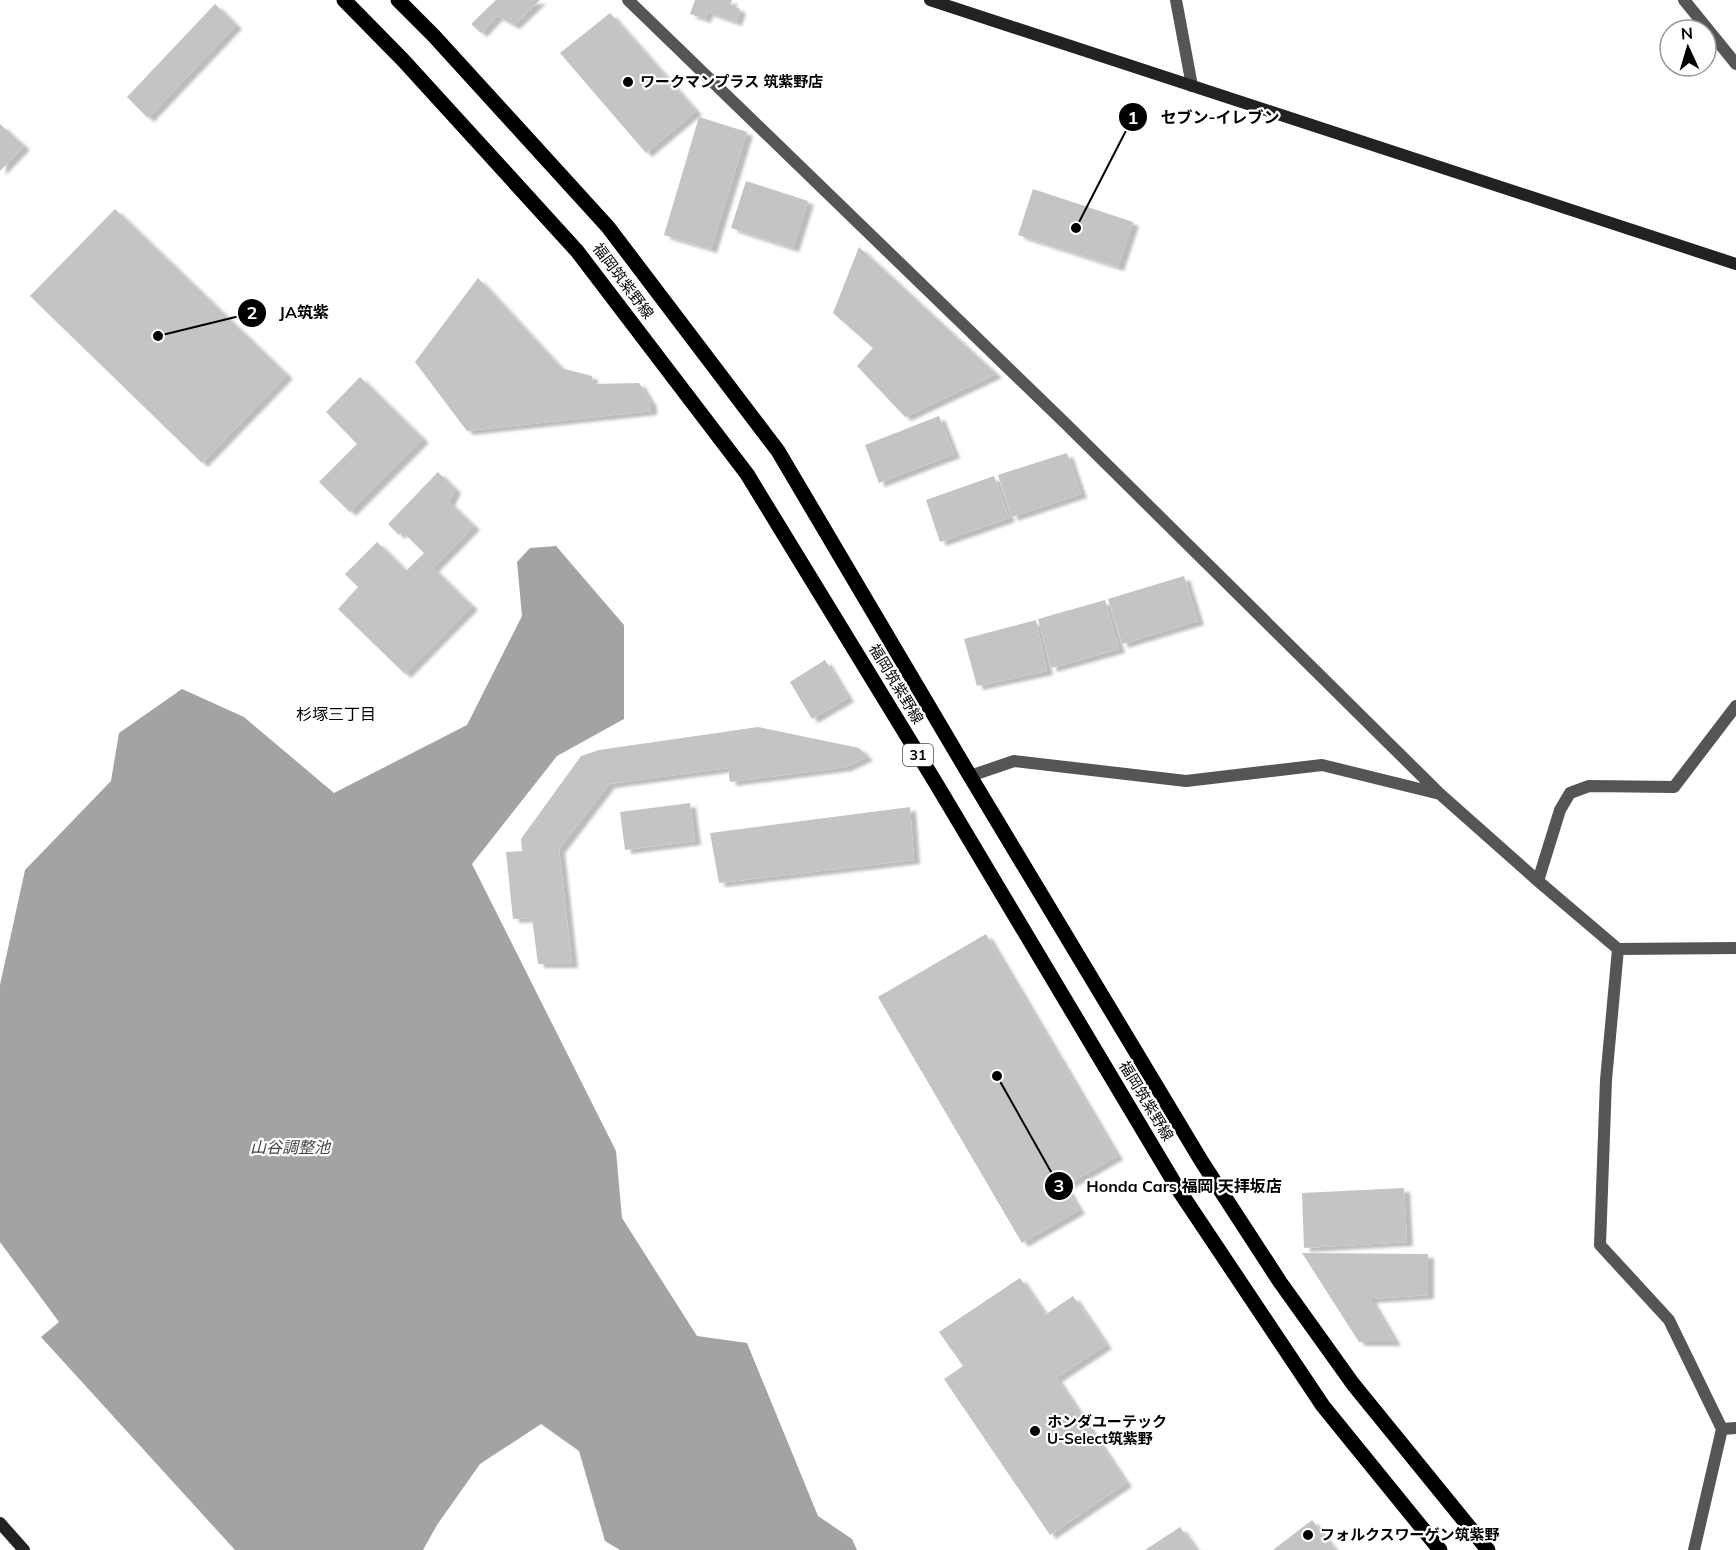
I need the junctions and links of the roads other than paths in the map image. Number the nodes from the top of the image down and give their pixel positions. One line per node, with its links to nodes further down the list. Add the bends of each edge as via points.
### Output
1 (344, 0): 20 (main road, 福岡筑紫野線 / 31, via 577,251 747,474 1178,1189 1323,1406)
2 (398, 0): 11 (main road, 福岡筑紫野線 / 31, via 608,227 778,451)
3 (628, 0): 12 (street, via 1066,424)
4 (930, 0): 8 (street)
5 (1176, 0): 8 (street)
6 (1684, 0): 7 (street)
7 (1736, 64)
8 (1192, 86): 9 (street)
9 (1736, 264)
10 (1736, 706): 13 (street, via 1674,787 1589,786 1570,793 1560,810)
11 (970, 776): 12 (street, via 1014,761 1186,780 1322,765); 21 (main road, 福岡筑紫野線 / 31, via 1202,1162 1280,1282 1353,1384)
12 (1440, 794): 13 (street)
13 (1538, 881): 15 (street)
14 (1736, 948): 15 (street)
15 (1618, 949): 17 (street, via 1606,1080 1600,1245 1669,1320)
16 (1736, 1428): 17 (street)
17 (1722, 1429): 22 (street)
18 (0, 1523): 19 (street)
19 (24, 1550)
20 (1440, 1550)
21 (1488, 1550)
22 (1694, 1550)

